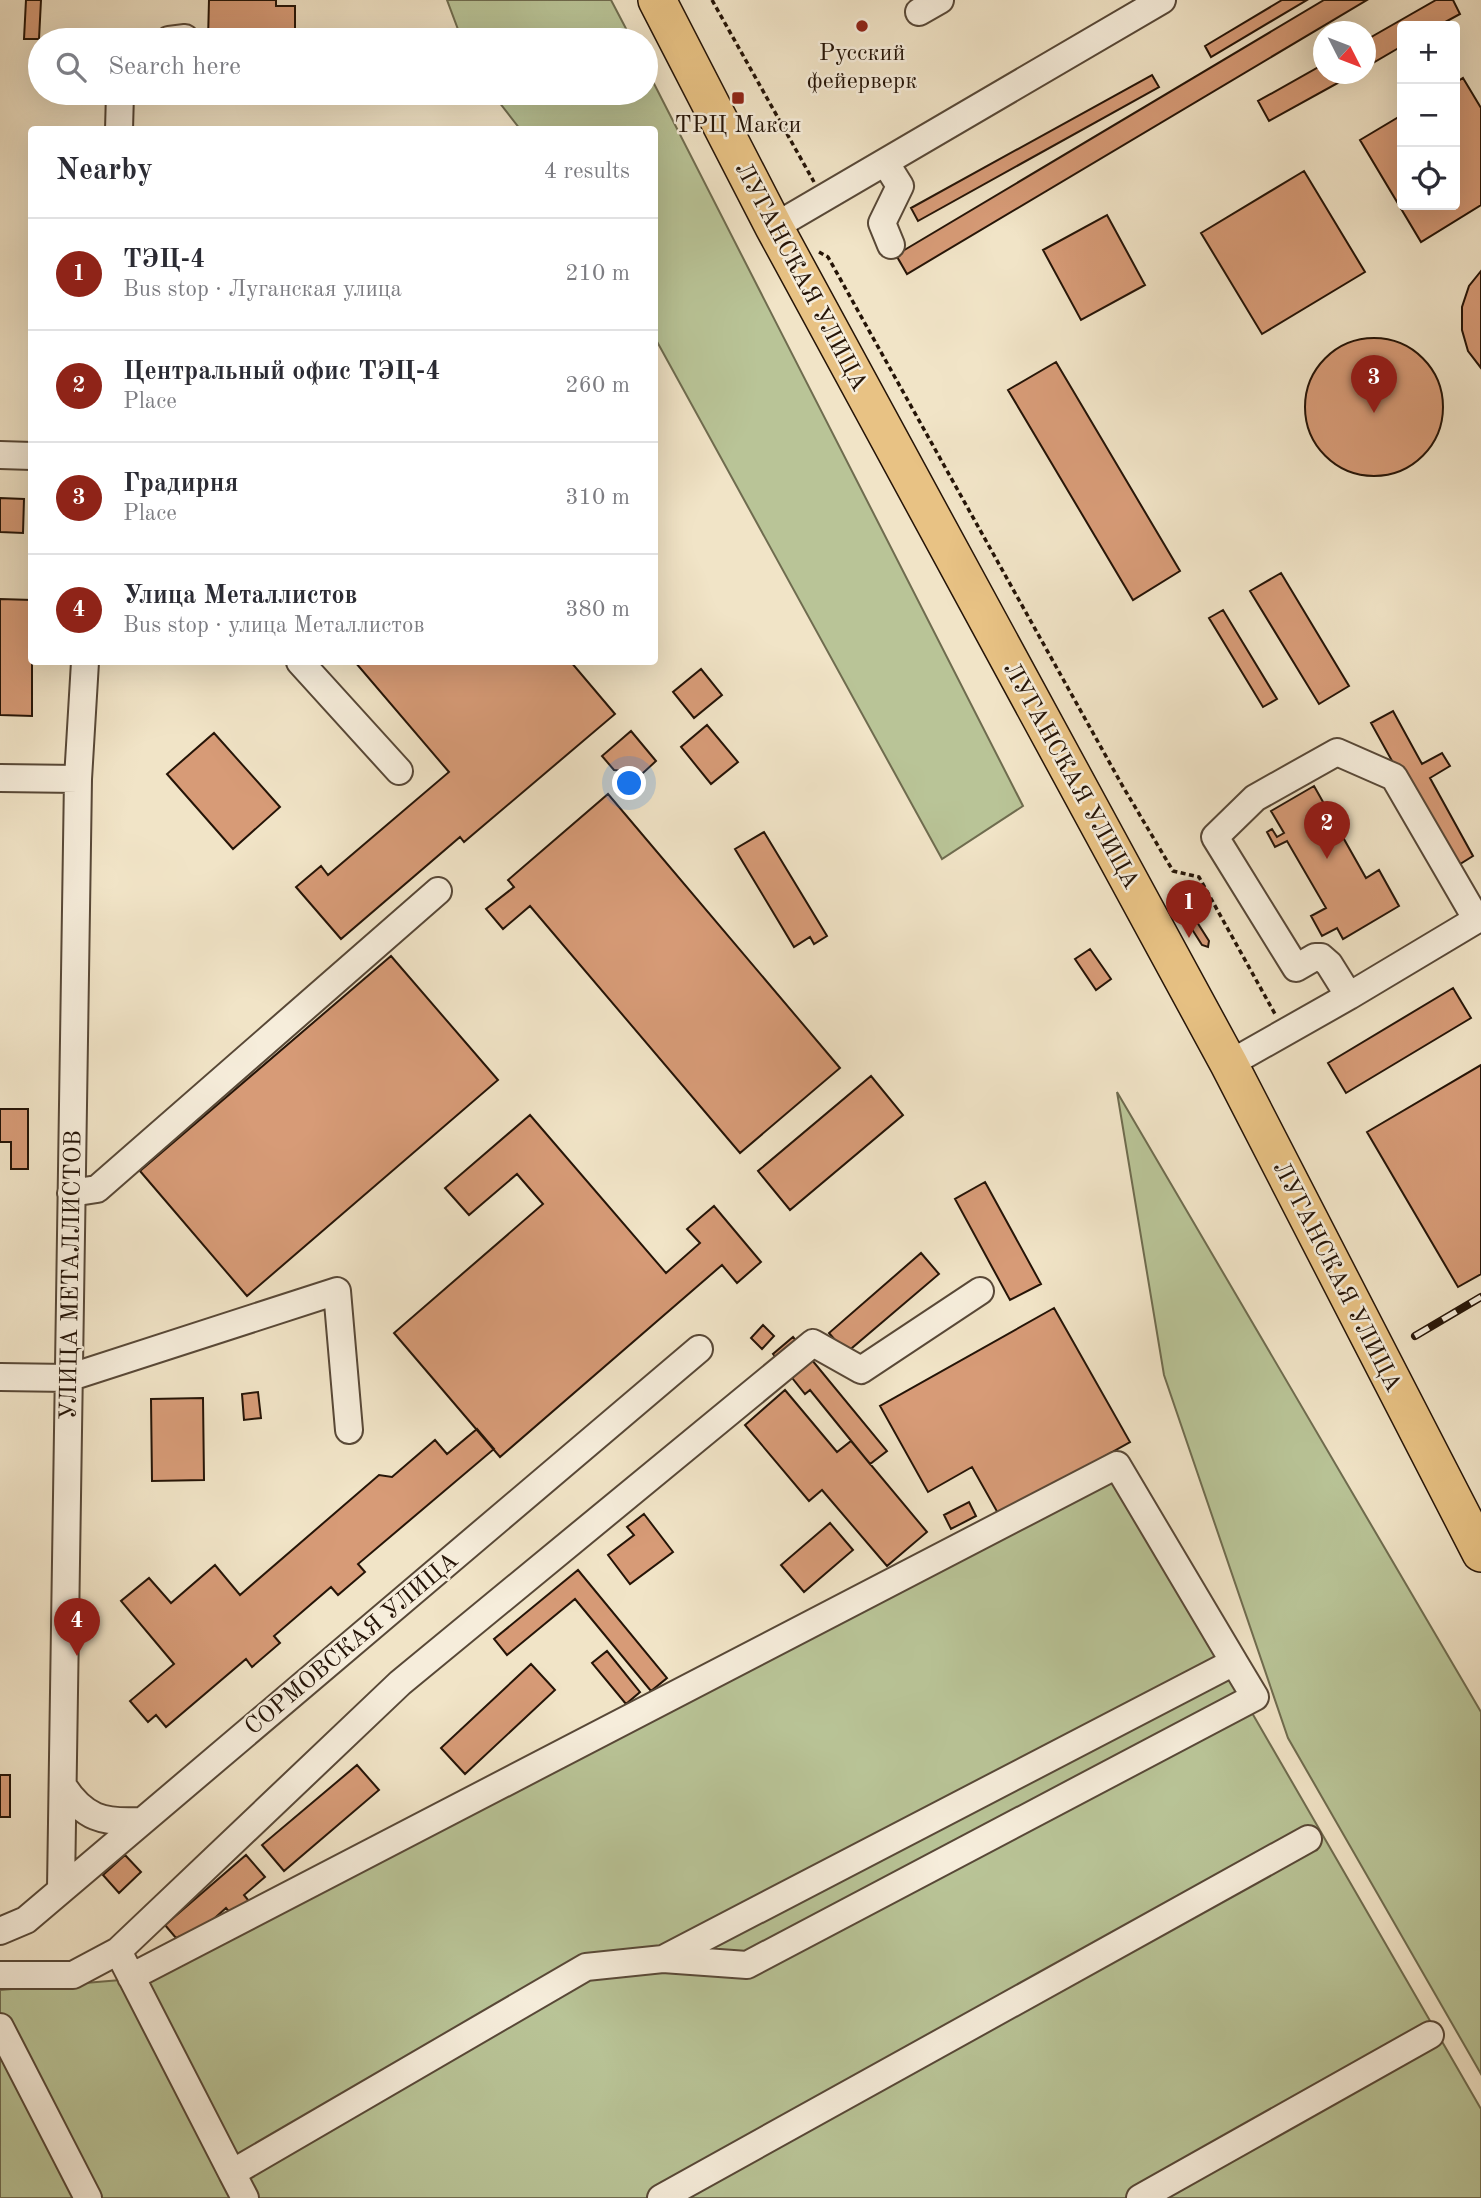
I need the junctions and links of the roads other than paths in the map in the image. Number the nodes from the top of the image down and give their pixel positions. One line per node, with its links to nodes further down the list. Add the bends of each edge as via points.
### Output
1 (657, 0): 6 (highway, ЛУГАНСКАЯ УЛИЦА)
2 (1162, 0): 5 (street)
3 (120, 105): 4 (street)
4 (119, 126)
5 (885, 162): 6 (street); 7 (street, via 900,186 882,223)
6 (774, 227): 18 (highway, ЛУГАНСКАЯ УЛИЦА)
7 (891, 245)
8 (0, 455): 9 (street)
9 (28, 456)
10 (85, 665): 14 (street, УЛИЦА МЕТАЛЛИСТОВ)
11 (303, 665): 12 (street)
12 (399, 771)
13 (0, 778): 14 (street)
14 (78, 779): 19 (street, УЛИЦА МЕТАЛЛИСТОВ)
15 (438, 891): 19 (street, via 97,1189)
16 (1479, 918): 17 (street); 17 (street, via 1394,777 1337,752 1255,798 1215,837 1296,968 1321,957)
17 (1349, 996): 18 (street)
18 (1229, 1064): 25 (highway, ЛУГАНСКАЯ УЛИЦА)
19 (71, 1193): 23 (street, УЛИЦА МЕТАЛЛИСТОВ)
20 (980, 1291): 32 (street, via 861,1370 813,1343 400,1683)
21 (699, 1349): 28 (street, СОРМОВСКАЯ УЛИЦА)
22 (0, 1377): 23 (street)
23 (68, 1378): 24 (street, via 337,1291); 27 (street, УЛИЦА МЕТАЛЛИСТОВ)
24 (349, 1430)
25 (1481, 1553)
26 (1234, 1662): 33 (street); 33 (street, via 1255,1697 747,1965); 35 (street, via 1117,1465)
27 (62, 1786): 28 (street, via 80,1808 97,1818); 30 (street, УЛИЦА МЕТАЛЛИСТОВ)
28 (140, 1821): 30 (street, СОРМОВСКАЯ УЛИЦА)
29 (1308, 1839): 41 (street)
30 (61, 1888): 31 (street, СОРМОВСКАЯ УЛИЦА, via 26,1920)
31 (0, 1931)
32 (118, 1951): 34 (street, via 73,1975); 35 (street)
33 (663, 1959): 38 (street, via 586,1967)
34 (0, 1975)
35 (131, 1977): 38 (street)
36 (0, 2027): 39 (street)
37 (1430, 2035): 42 (street)
38 (232, 2174): 40 (street)
39 (88, 2198)
40 (245, 2198)
41 (660, 2198)
42 (1140, 2198)

